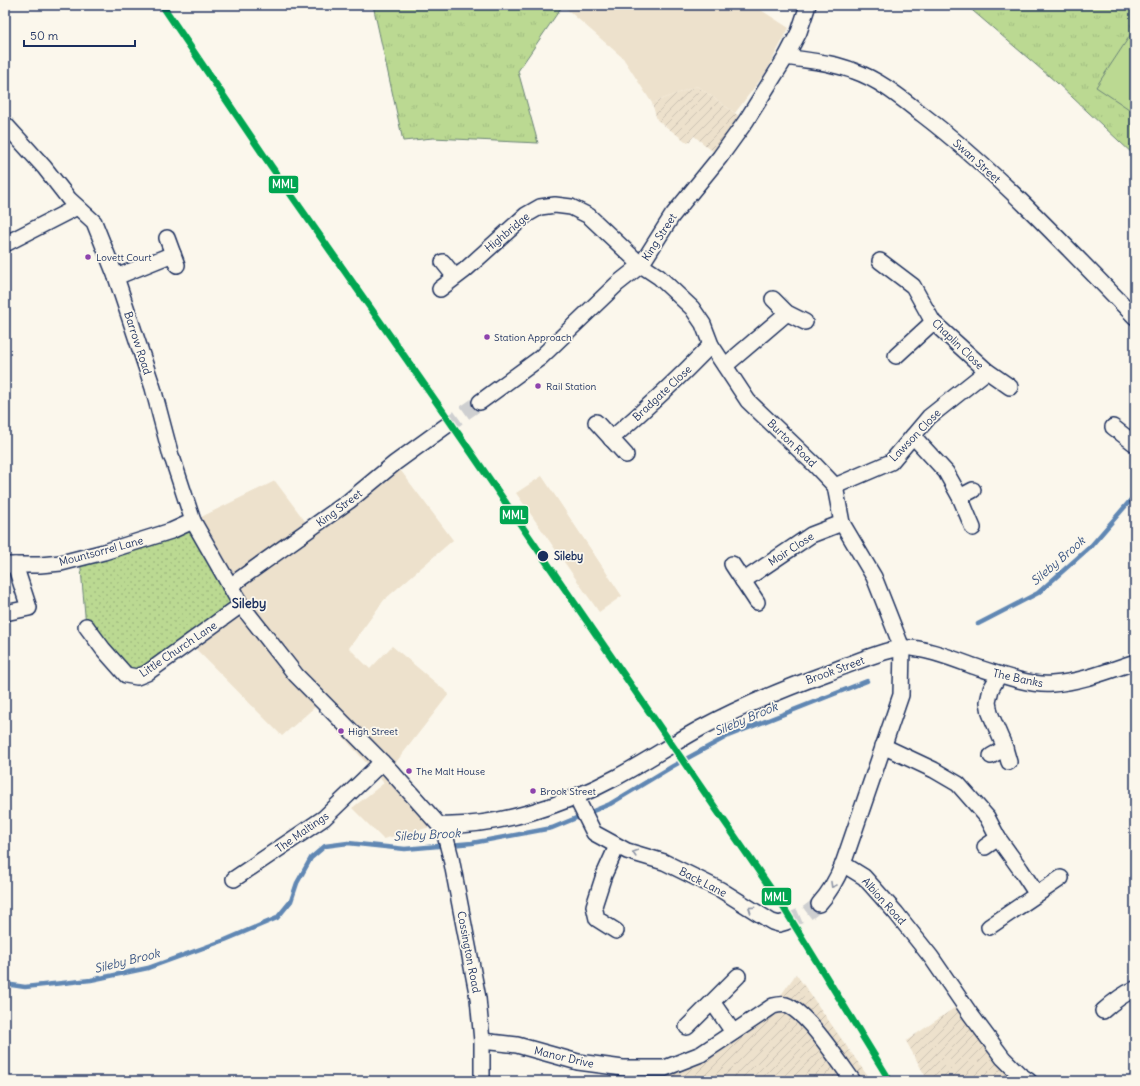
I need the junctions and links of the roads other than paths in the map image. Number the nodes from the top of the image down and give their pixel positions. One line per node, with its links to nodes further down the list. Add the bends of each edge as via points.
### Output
1 (808, 5): 2 (street, King Street, via 799,32)
2 (786, 57): 9 (street, King Street, via 746,121 672,216); 15 (street, Swan Street, via 828,63 854,71 878,82 904,100 987,169)
3 (5, 124): 4 (street, Barrow Road)
4 (77, 207): 6 (street); 10 (street, Barrow Road, via 94,222)
5 (167, 238): 10 (street, via 175,259)
6 (5, 244)
7 (880, 261): 17 (street, Chaplin Close, via 913,286)
8 (443, 262): 11 (street)
9 (641, 264): 11 (street, Highbridge, via 589,216 571,207 555,205 540,207 526,215); 18 (street, Burton Road, via 692,308 703,324); 23 (street, King Street, via 540,358)
10 (116, 277): 34 (street, Barrow Road)
11 (455, 277): 12 (street, Highbridge)
12 (440, 289)
13 (773, 299): 14 (street)
14 (787, 313): 16 (street); 20 (street)
15 (1135, 317)
16 (804, 322)
17 (933, 322): 19 (street); 21 (street, Chaplin Close)
18 (711, 345): 20 (street, Burton Road); 29 (street, Bradgate Close, via 657,399)
19 (896, 356)
20 (726, 365): 31 (street, Burton Road, via 748,401)
21 (986, 371): 22 (street, Chaplin Close); 27 (street, Lawson Close, via 929,417)
22 (1010, 387)
23 (480, 402)
24 (596, 422): 29 (street)
25 (446, 426): 40 (street, King Street, via 391,466 346,504)
26 (1113, 427): 28 (street)
27 (913, 436): 31 (street, Lawson Close, via 891,462); 33 (street, via 946,472)
28 (1133, 437)
29 (611, 439): 30 (street)
30 (626, 455)
31 (834, 486): 35 (street)
32 (973, 490): 33 (street)
33 (960, 497): 36 (street)
34 (193, 521): 38 (street, Mountsorrel Lane, via 171,531 61,563); 40 (street, Barrow Road)
35 (842, 523): 39 (street, Moir Close, via 811,535); 45 (street, via 874,577)
36 (973, 528)
37 (732, 564): 39 (street)
38 (10, 565): 43 (street, via 29,608)
39 (743, 581): 41 (street)
40 (230, 586): 42 (street)
41 (757, 602)
42 (241, 605): 44 (street, Little Church Lane, via 147,674 137,677 126,675); 50 (street, via 296,675)
43 (5, 613)
44 (86, 626)
45 (902, 648): 47 (street, The Banks, via 930,652); 48 (street, via 901,695); 51 (street, Brook Street, via 858,661 746,706 702,728)
46 (1135, 662): 47 (street, The Banks, via 1079,680 1051,685)
47 (999, 675): 49 (street, via 991,689 988,702 1007,755)
48 (883, 746): 53 (street, via 958,784 987,817); 56 (street)
49 (990, 756)
50 (382, 762): 52 (street); 58 (street, The Maltings, via 324,818)
51 (579, 802): 52 (street, Brook Street, via 506,819); 54 (street, Back Lane, via 594,833)
52 (442, 830): 70 (street, Cossington Road, via 451,858 478,998)
53 (998, 838): 55 (street); 59 (street)
54 (617, 846): 61 (street, Back Lane, one-way to 54, via 772,922 721,890 664,862); 63 (street, via 594,906 597,919)
55 (985, 847)
56 (844, 864): 60 (street, one-way to 60, via 827,896); 73 (street, Albion Road, via 864,877 896,913 931,957 1003,1058)
57 (1061, 878): 59 (street)
58 (234, 879)
59 (1036, 893): 62 (street)
60 (819, 904)
61 (786, 922)
62 (989, 927)
63 (616, 932)
64 (738, 976): 66 (street)
65 (1135, 989): 67 (street, via 1115,1000)
66 (713, 1003): 68 (street); 69 (street)
67 (1103, 1011)
68 (687, 1027)
69 (733, 1032): 70 (street, Manor Drive, via 701,1054 665,1068 649,1069 578,1062 517,1045); 72 (street, Manor Drive, via 773,1006 785,1005 798,1012 817,1032)
70 (482, 1041): 71 (street, Cossington Road)
71 (482, 1081)
72 (853, 1081)
73 (1029, 1081)

